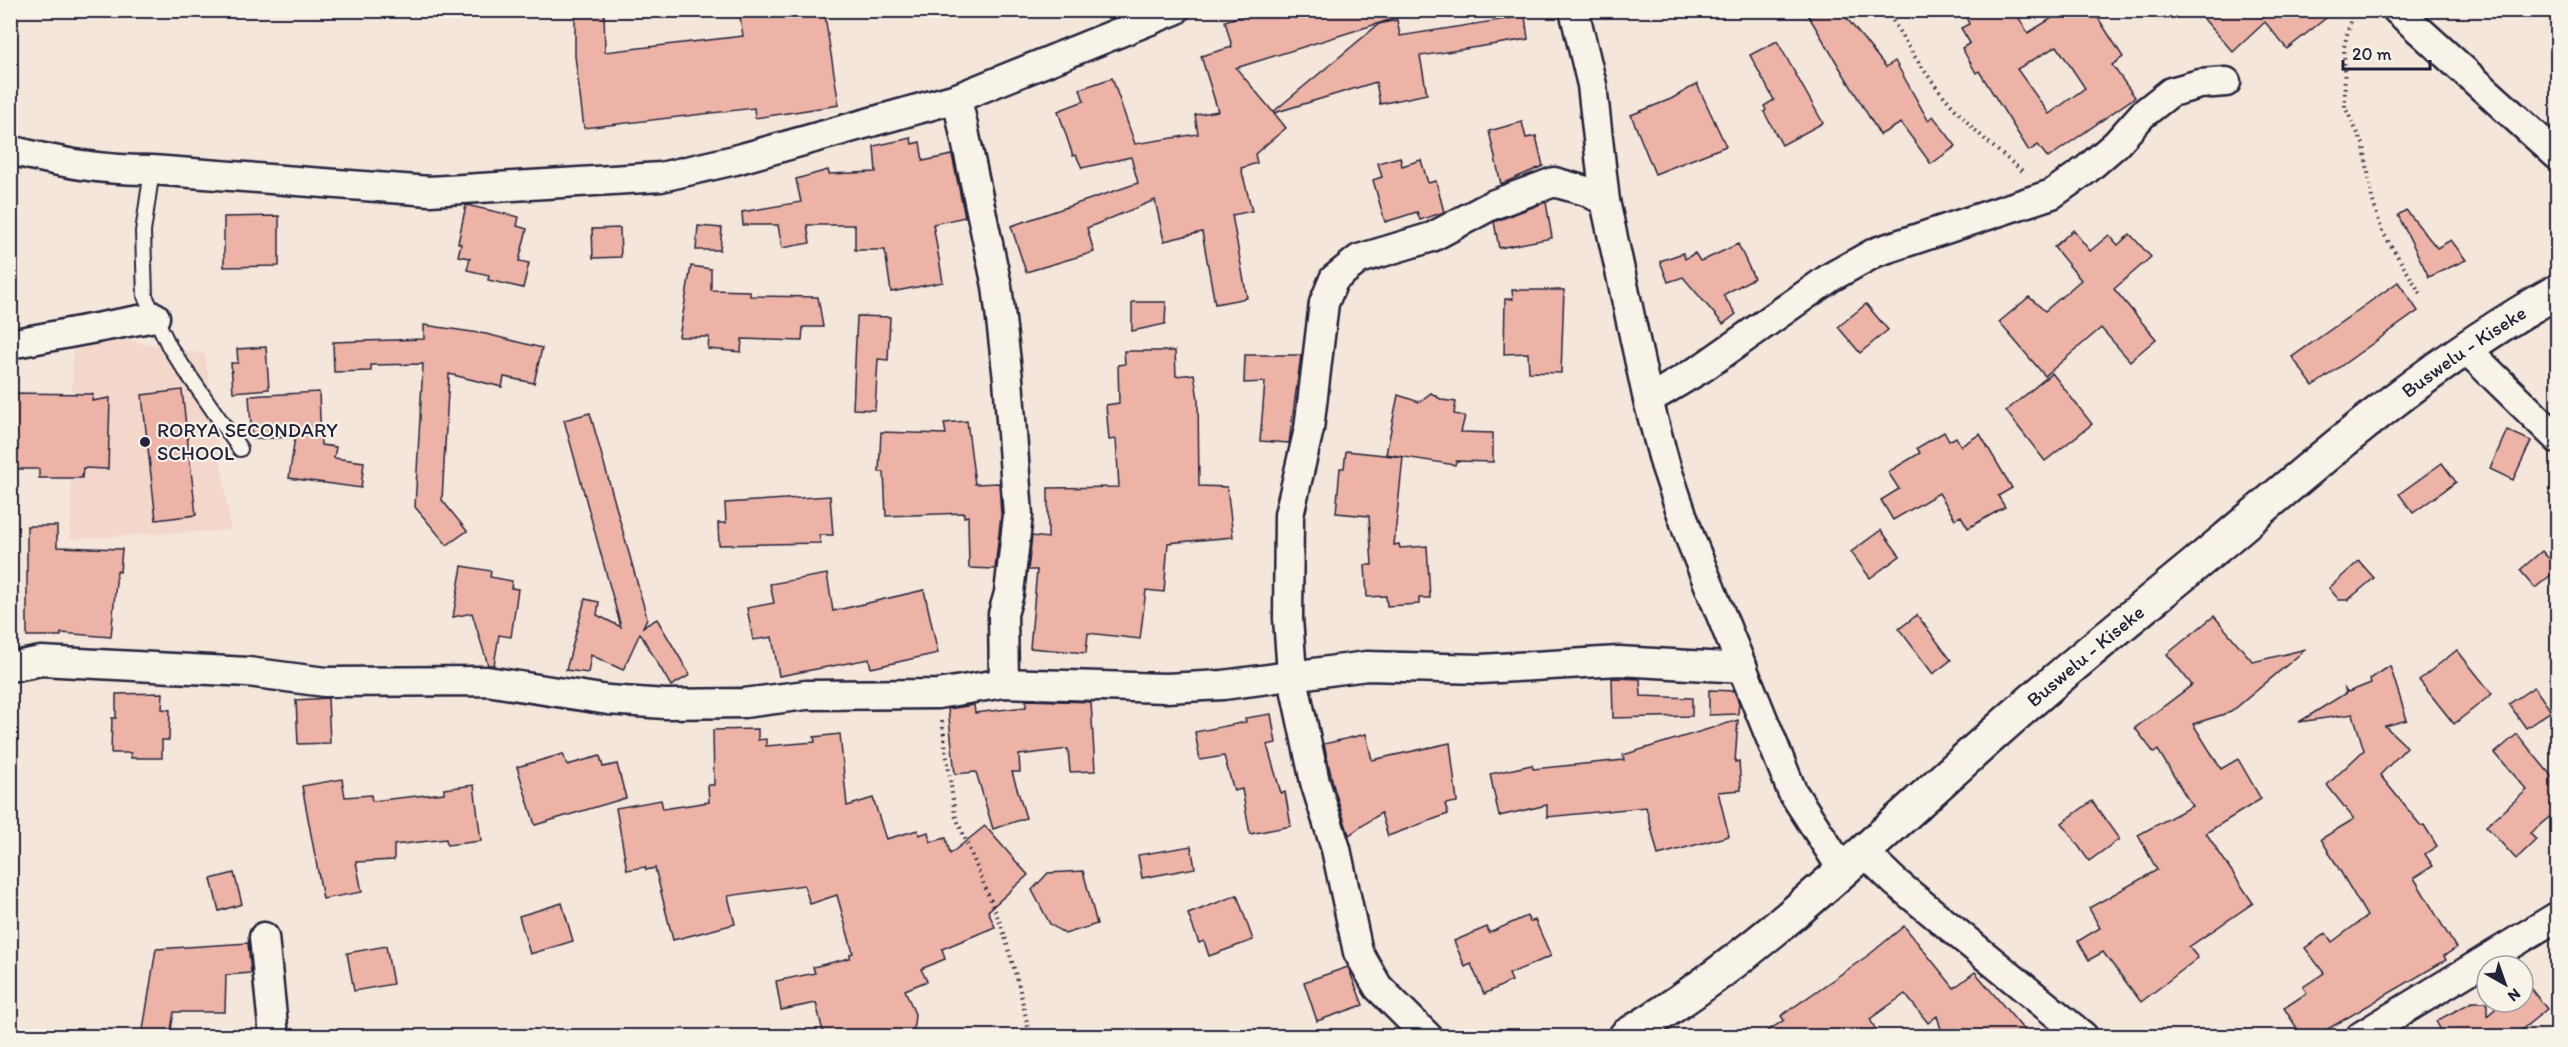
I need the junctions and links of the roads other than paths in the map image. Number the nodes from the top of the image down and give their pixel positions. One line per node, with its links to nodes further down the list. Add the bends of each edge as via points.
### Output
1 (1175, 10): 5 (street)
2 (1574, 10): 9 (street, via 1592,85)
3 (2397, 10): 7 (street)
4 (2226, 82): 14 (street, via 2171,92 2086,170 2052,194 1876,252 1831,277 1702,368)
5 (957, 98): 8 (street, via 661,177 430,191); 20 (street, via 997,286 1008,379 1018,515 1003,615)
6 (10, 150): 8 (street, via 107,170)
7 (2558, 156)
8 (152, 170): 11 (lane, via 143,232 145,296)
9 (1605, 201): 14 (street); 19 (street, via 1586,191 1554,183 1492,205 1432,237 1359,259 1334,279 1324,303 1309,429 1289,515)
10 (2558, 291): 13 (main road, Buswelu - Kiseke)
11 (155, 317): 12 (street); 16 (lane, via 170,348)
12 (10, 344)
13 (2466, 349): 15 (street); 21 (main road, Buswelu - Kiseke, via 2333,448 1996,731)
14 (1648, 400): 18 (street, via 1690,538)
15 (2558, 440)
16 (240, 449)
17 (10, 667): 20 (street, via 41,661 248,672 325,682 487,681 608,700 665,704 744,703 806,695 938,694)
18 (1743, 668): 19 (street, via 1619,662 1481,669 1367,666); 21 (street, via 1792,791)
19 (1292, 674): 20 (street, via 1223,685 1166,688); 25 (street, via 1358,952 1378,987)
20 (1004, 683)
21 (1855, 863): 26 (main road, Buswelu - Kiseke, via 1751,949 1659,1017); 27 (street, via 1895,882)
22 (2558, 916): 28 (street)
23 (264, 937): 24 (street)
24 (274, 1036)
25 (1427, 1036)
26 (1626, 1036)
27 (2083, 1036)
28 (2361, 1036)

